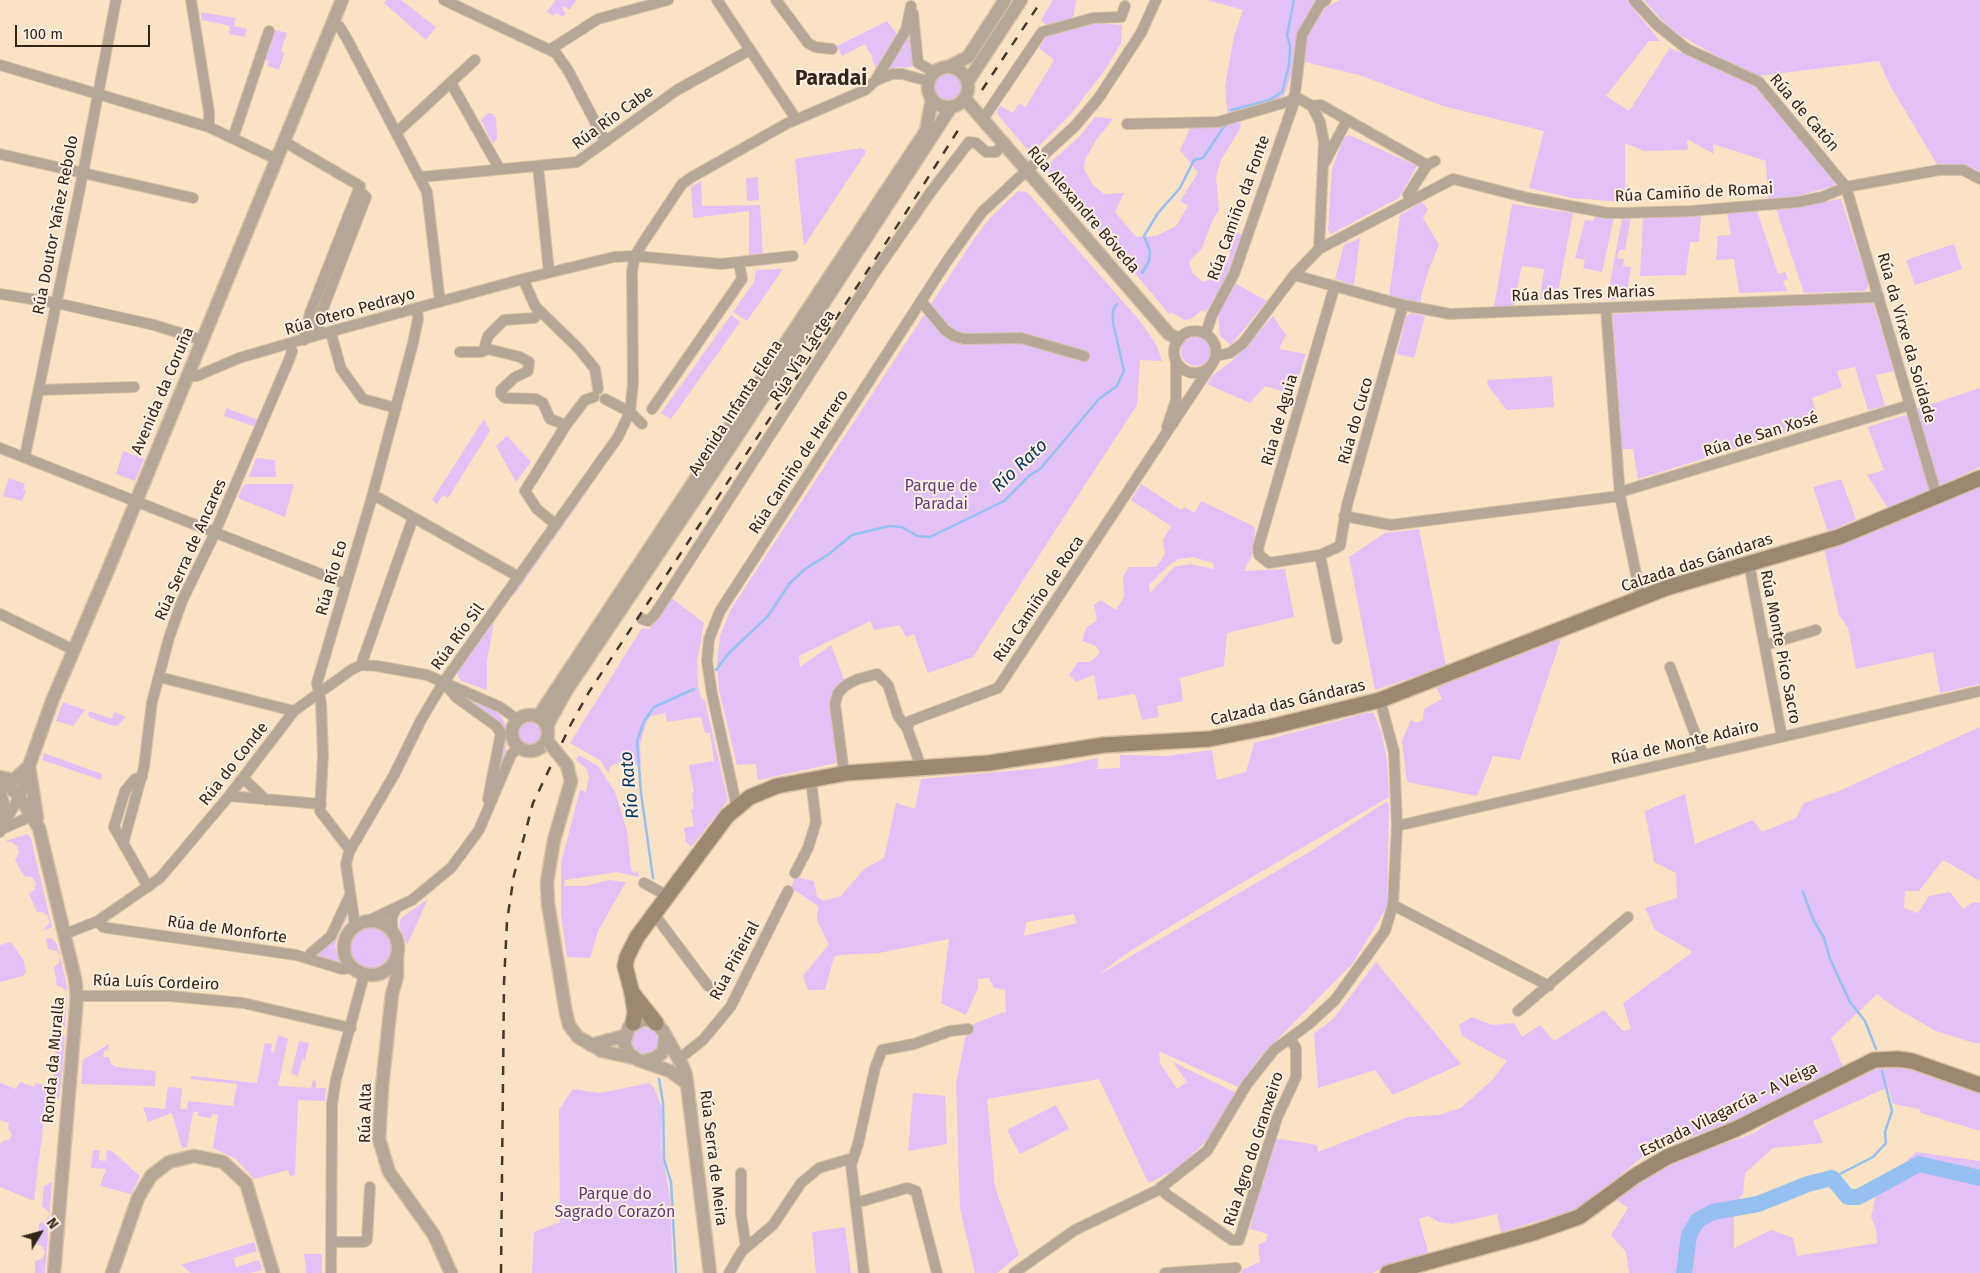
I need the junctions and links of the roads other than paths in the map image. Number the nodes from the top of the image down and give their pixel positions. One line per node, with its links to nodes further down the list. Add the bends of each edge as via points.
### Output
1 (116, 0): 27 (street, Rúa Doutor Yañez Rebolo)
2 (191, 0): 37 (street)
3 (342, 0): 15 (street, Avenida da Coruña)
4 (444, 0): 17 (street)
5 (668, 0): 17 (street, via 598,19)
6 (717, 0): 19 (street)
7 (776, 0): 18 (street, via 808,43)
8 (1005, 0): 22 (street, via 968,57)
9 (1021, 0): 25 (street)
10 (1156, 0): 48 (street, Rúa Camiño de Herrero, via 1141,33 1098,100)
11 (1326, 0): 28 (street, via 1320,4 1302,35)
12 (1634, 0): 52 (street, Rúa de Catón, via 1657,26 1687,49 1760,82)
13 (909, 3): 23 (street, via 914,14 918,63); 24 (street, via 906,30)
14 (1125, 6): 34 (street, via 1121,17 1093,18 1042,32)
15 (332, 23): 38 (street, via 339,26 346,37); 40 (street, Avenida da Coruña)
16 (268, 31): 39 (street)
17 (551, 49): 41 (street, via 569,72)
18 (832, 49)
19 (750, 50): 33 (street); 41 (street, Rúa Río Cabe, via 677,90)
20 (475, 60): 26 (street)
21 (0, 65): 27 (street)
22 (950, 66): 23 (street, via 943,67); 25 (street, via 961,71)
23 (931, 77): 24 (street, via 892,74); 29 (street, via 929,94)
24 (875, 81): 33 (street, via 858,93)
25 (968, 81): 30 (street)
26 (451, 83): 38 (street); 47 (street)
27 (97, 93): 37 (street); 49 (street, Rúa Doutor Yañez Rebolo)
28 (1295, 97): 31 (street); 36 (street, via 1218,122); 74 (street, Rúa Camiño da Fonte, via 1234,274)
29 (932, 99): 32 (street, via 942,106); 128 (street, Avenida Infanta Elena, via 926,131)
30 (965, 99): 32 (street); 34 (street, Rúa Alexandre Bóveda)
31 (1312, 106): 35 (street, via 1321,105); 45 (street, via 1320,122)
32 (951, 107): 128 (street, Avenida Infanta Elena, via 736,438)
33 (796, 119): 57 (street, via 682,184)
34 (984, 119): 42 (street, Rúa Alexandre Bóveda)
35 (1347, 120): 45 (street); 55 (street, via 1431,163 1408,196)
36 (1126, 124)
37 (209, 127): 39 (street)
38 (396, 132): 50 (street)
39 (233, 138): 44 (street)
40 (283, 141): 44 (street, Avenida da Coruña); 53 (street, via 360,186)
41 (605, 141): 46 (street, Rúa Río Cabe, via 578,162)
42 (1004, 143): 48 (street, Rúa Alexandre Bóveda); 114 (street, Rúa Vía Láctea, via 996,152 986,152 976,143 969,142 930,193 876,271 655,614 648,620)
43 (0, 154): 49 (street)
44 (276, 159): 77 (street, Avenida da Coruña)
45 (1324, 165): 56 (street)
46 (538, 166): 47 (street, Rúa Río Cabe); 60 (street)
47 (500, 168): 50 (street, Rúa Río Cabe)
48 (1028, 170): 66 (street, Rúa Camiño de Herrero, via 982,212); 76 (street, Rúa Alexandre Bóveda, via 1169,334)
49 (83, 173): 54 (street); 68 (street, Rúa Doutor Yañez Rebolo)
50 (421, 177): 67 (street, via 427,192)
51 (1980, 179): 52 (street, Rúa Camiño de Romai, via 1963,170 1939,170)
52 (1846, 187): 55 (street, Rúa Camiño de Romai, via 1822,197 1789,203 1682,212 1607,212 1528,198 1454,175); 65 (street, Rúa da Virxe da Soidade)
53 (358, 190): 75 (street, via 366,197 319,319); 78 (street, via 310,313)
54 (193, 198)
55 (1411, 201): 56 (street, Rúa Camiño de Romai)
56 (1319, 249): 61 (street, Rúa Camiño de Romai)
57 (636, 256): 59 (street, Rúa Otero Pedrayo, via 703,263); 60 (street, Rúa Otero Pedrayo, via 614,257); 93 (street, Rúa Río Sil, via 632,271 633,384)
58 (793, 256): 59 (street, Rúa Otero Pedrayo)
59 (739, 262): 92 (street, via 742,279)
60 (549, 272): 62 (street, Rúa Otero Pedrayo)
61 (1294, 275): 63 (street, Rúa das Tres Marias); 83 (street, Rúa Camiño de Romai, via 1243,343 1230,353)
62 (523, 279): 67 (street, Rúa Otero Pedrayo); 72 (street)
63 (1334, 288): 69 (street, Rúa das Tres Marias); 108 (street, Rúa de Aguia, via 1258,548 1259,555 1268,562)
64 (0, 294): 68 (street)
65 (1879, 297): 71 (street, Rúa das Tres Marias); 90 (street, Rúa da Virxe da Soidade)
66 (921, 301): 82 (street, via 954,336 964,339 1021,338); 145 (street, Rúa Camiño de Herrero, via 724,605 709,639 707,661 712,694)
67 (440, 302): 70 (street, Rúa Otero Pedrayo)
68 (56, 303): 77 (street, via 163,327); 88 (street, Rúa Doutor Yañez Rebolo)
69 (1403, 305): 71 (street, Rúa das Tres Marias, via 1450,314); 104 (street, Rúa do Cuco)
70 (417, 308): 73 (street, Rúa Otero Pedrayo); 91 (street, Rúa Río Eo, via 413,343)
71 (1606, 309): 100 (street)
72 (540, 312): 80 (street, via 534,318 504,320 488,336 485,346); 89 (street, via 595,369)
73 (331, 332): 75 (street, Rúa Otero Pedrayo); 91 (street, via 341,369 363,399)
74 (1206, 333): 76 (street, via 1193,331); 83 (street, via 1214,343)
75 (318, 335): 78 (street, Rúa Otero Pedrayo)
76 (1178, 339): 84 (street, via 1174,349)
77 (202, 340): 86 (street, Avenida da Coruña)
78 (304, 340): 79 (street, Rúa Otero Pedrayo)
79 (290, 344): 86 (street, Rúa Otero Pedrayo, via 239,358 197,376); 107 (street, Rúa Serra de Ancares, via 289,360)
80 (488, 349): 81 (street); 95 (street, via 529,362 528,371 501,390 505,398 536,399 543,403 550,419)
81 (460, 352)
82 (1084, 356)
83 (1216, 356): 85 (street)
84 (1176, 362): 85 (street, via 1192,373); 96 (street, Rúa Camiño de Roca, via 1176,400)
85 (1210, 367): 96 (street, Rúa Camiño de Roca)
86 (187, 376): 103 (street, Avenida da Coruña)
87 (134, 387): 88 (street)
88 (39, 390): 98 (street, Rúa Doutor Yañez Rebolo)
89 (596, 393): 93 (street, via 600,402 606,399); 95 (street, via 586,400)
90 (1910, 405): 100 (street, Rúa de San Xosé); 102 (street, Rúa da Virxe da Soidade)
91 (396, 408): 101 (street, Rúa Río Eo)
92 (652, 409)
93 (630, 412): 94 (street); 106 (street, Rúa Río Sil, via 618,437)
94 (642, 424)
95 (566, 425): 106 (street, via 525,491 537,509)
96 (1162, 442): 129 (street, Rúa Camiño de Roca, via 998,688 910,721)
97 (0, 448): 98 (street)
98 (25, 456): 103 (street)
99 (1980, 478): 102 (main road, Calzada das Gándaras)
100 (1620, 494): 104 (street, Rúa de San Xosé, via 1391,524); 112 (street)
101 (372, 497): 105 (street); 111 (street, Rúa Río Eo)
102 (1937, 497): 109 (main road, Calzada das Gándaras, via 1839,537)
103 (135, 502): 107 (street); 118 (street, Avenida da Coruña)
104 (1344, 516): 108 (street, Rúa do Cuco, via 1340,546)
105 (412, 518): 110 (street); 119 (street)
106 (555, 524): 110 (street, Rúa Río Sil)
107 (216, 531): 111 (street); 121 (street, Rúa Serra de Ancares, via 182,601)
108 (1320, 555): 116 (street)
109 (1749, 564): 112 (main road, Calzada das Gándaras); 117 (street, Rúa Monte Pico Sacro)
110 (518, 577): 122 (street, Rúa Río Sil)
111 (346, 584): 124 (street, Rúa Río Eo, via 317,683)
112 (1641, 598): 125 (main road, Calzada das Gándaras)
113 (0, 614): 118 (street)
114 (642, 619)
115 (1816, 630): 117 (street)
116 (1336, 639)
117 (1765, 645): 130 (street, Rúa Monte Pico Sacro)
118 (74, 650): 134 (street, Avenida da Coruña)
119 (361, 666): 122 (street, via 400,668 427,675); 124 (street, Rúa do Conde)
120 (1670, 667): 133 (street)
121 (158, 677): 126 (street); 154 (street, Rúa Serra de Ancares, via 142,777 135,779 125,791 114,827)
122 (444, 684): 127 (street, via 500,707); 146 (street, via 499,729); 151 (street, Rúa Río Sil)
123 (1980, 691): 130 (street, Rúa de Monte Adairo)
124 (319, 692): 126 (street, Rúa do Conde); 144 (street, Rúa Río Eo, via 323,755)
125 (1380, 700): 135 (main road, Calzada das Gándaras, via 1209,739 1104,745 989,762); 148 (street, via 1394,752)
126 (294, 711): 138 (street, Rúa do Conde)
127 (518, 720): 128 (street, via 528,715); 132 (street, via 512,731)
128 (542, 722): 131 (street)
129 (908, 728): 135 (street); 136 (street, via 898,716 883,678 877,674 846,684 838,693 835,704)
130 (1782, 737): 133 (street, Rúa de Monte Adairo)
131 (548, 742): 132 (street, via 530,752); 185 (street, Rúa Serra de Meira, bridge, via 567,765 571,781 551,855 548,904 569,1025 578,1037)
132 (518, 747): 146 (street, via 511,756)
133 (1703, 755): 148 (street, Rúa de Monte Adairo)
134 (29, 766): 137 (street, via 14,780); 141 (street, Avenida da Coruña); 149 (street)
135 (921, 767): 136 (main road, Calzada das Gándaras)
136 (844, 773): 139 (main road, Calzada das Gándaras)
137 (0, 778): 141 (street, Ronda da Muralla)
138 (243, 778): 142 (street, Rúa do Conde); 143 (street)
139 (811, 780): 145 (main road, Calzada das Gándaras, via 778,786 750,797); 152 (street, via 816,822 808,848)
140 (0, 788): 150 (street, via 4,803)
141 (19, 796): 147 (street, Ronda da Muralla); 150 (street, Avenida da Coruña)
142 (229, 796): 143 (street); 154 (street, Rúa do Conde, via 160,878)
143 (266, 800): 144 (street)
144 (321, 804): 151 (street, Rúa Río Eo, via 323,817)
145 (737, 808): 157 (main road, Calzada das Gándaras, via 702,847)
146 (487, 815): 159 (street, via 468,848 451,868 424,892)
147 (32, 816): 149 (street, Ronda da Muralla); 150 (street)
148 (1397, 826): 158 (street)
149 (39, 828): 166 (street, Ronda da Muralla)
150 (1, 831)
151 (350, 850): 156 (street, Rúa Río Sil, via 346,864)
152 (795, 873)
153 (644, 883): 157 (street)
154 (148, 886): 163 (street, Rúa do Conde)
155 (788, 891): 186 (street, Rúa Piñeiral, via 731,1006 703,1040)
156 (350, 895): 164 (street, Rúa Río Sil); 169 (street, via 330,936 311,953)
157 (668, 896): 160 (main road, Calzada das Gándaras)
158 (1393, 905): 173 (street); 184 (street, via 1386,931 1335,1000)
159 (396, 908): 162 (street); 165 (street)
160 (654, 914): 167 (main road, Calzada das Gándaras); 172 (street)
161 (1628, 916): 173 (street)
162 (370, 920): 164 (street); 165 (street)
163 (98, 921): 166 (street, Rúa do Conde); 169 (street, Rúa de Monforte, via 108,928)
164 (355, 925): 170 (street, via 343,946)
165 (392, 930): 168 (street, via 398,947)
166 (64, 934): 176 (street, Ronda da Muralla)
167 (637, 937): 174 (main road, Rúa Serra de Meira, via 625,966)
168 (397, 956): 171 (street, via 390,968); 175 (street, Rúa Alta, via 397,976)
169 (310, 960): 170 (street, Rúa de Monforte, via 342,969)
170 (352, 968): 171 (street)
171 (371, 975): 175 (street, via 389,984); 180 (street)
172 (708, 986)
173 (1549, 986): 177 (street)
174 (632, 993): 178 (main road, Rúa Serra de Meira); 179 (main road, Rúa Serra de Meira)
175 (392, 994): 203 (street, Rúa Alta, via 380,1112 381,1150 392,1177 440,1245)
176 (77, 996): 180 (street, Rúa Luís Cordeiro, via 170,996 243,1003); 199 (street, Ronda da Muralla)
177 (1518, 1011)
178 (656, 1022): 179 (street, via 644,1019); 183 (street, Rúa Serra de Meira)
179 (633, 1023): 182 (street)
180 (351, 1028): 195 (street, via 332,1104)
181 (968, 1030): 190 (street, via 950,1031 914,1044 882,1050)
182 (624, 1036): 185 (street); 187 (street, via 626,1048)
183 (666, 1036): 186 (street, Rúa Serra de Meira); 187 (street, via 661,1054)
184 (1290, 1039): 193 (street, via 1274,1050 1248,1084 1207,1151); 193 (street, Rúa Agro do Granxeiro, via 1296,1048 1296,1077 1277,1118 1239,1240 1232,1240 1166,1194)
185 (591, 1045): 187 (street, Rúa Serra de Meira)
186 (679, 1059): 188 (street, Rúa Serra de Meira)
187 (639, 1060): 188 (street, Rúa Serra de Meira, via 670,1071)
188 (686, 1084): 198 (street, Rúa Serra de Meira)
189 (1980, 1085): 209 (main road, Estrada Vilagarcía - A Veiga, via 1912,1061 1874,1060 1736,1129 1667,1156 1579,1216 1534,1233)
190 (853, 1158): 194 (street, via 850,1165); 196 (street, via 813,1172 801,1183 773,1225)
191 (741, 1173): 196 (street, via 741,1214)
192 (370, 1187): 195 (street, via 367,1240)
193 (1161, 1187): 207 (street, via 1074,1230)
194 (856, 1203): 205 (street); 206 (street, via 908,1188 916,1191)
195 (332, 1242): 202 (street)
196 (746, 1248): 204 (street)
197 (1236, 1268): 208 (street)
198 (709, 1271)
199 (54, 1273)
200 (112, 1273): 201 (street, via 138,1198 150,1176 169,1162 194,1156 223,1162 246,1183)
201 (273, 1273)
202 (331, 1273)
203 (450, 1273)
204 (729, 1273)
205 (864, 1273)
206 (937, 1273)
207 (1015, 1273)
208 (1165, 1273)
209 (1388, 1273)

